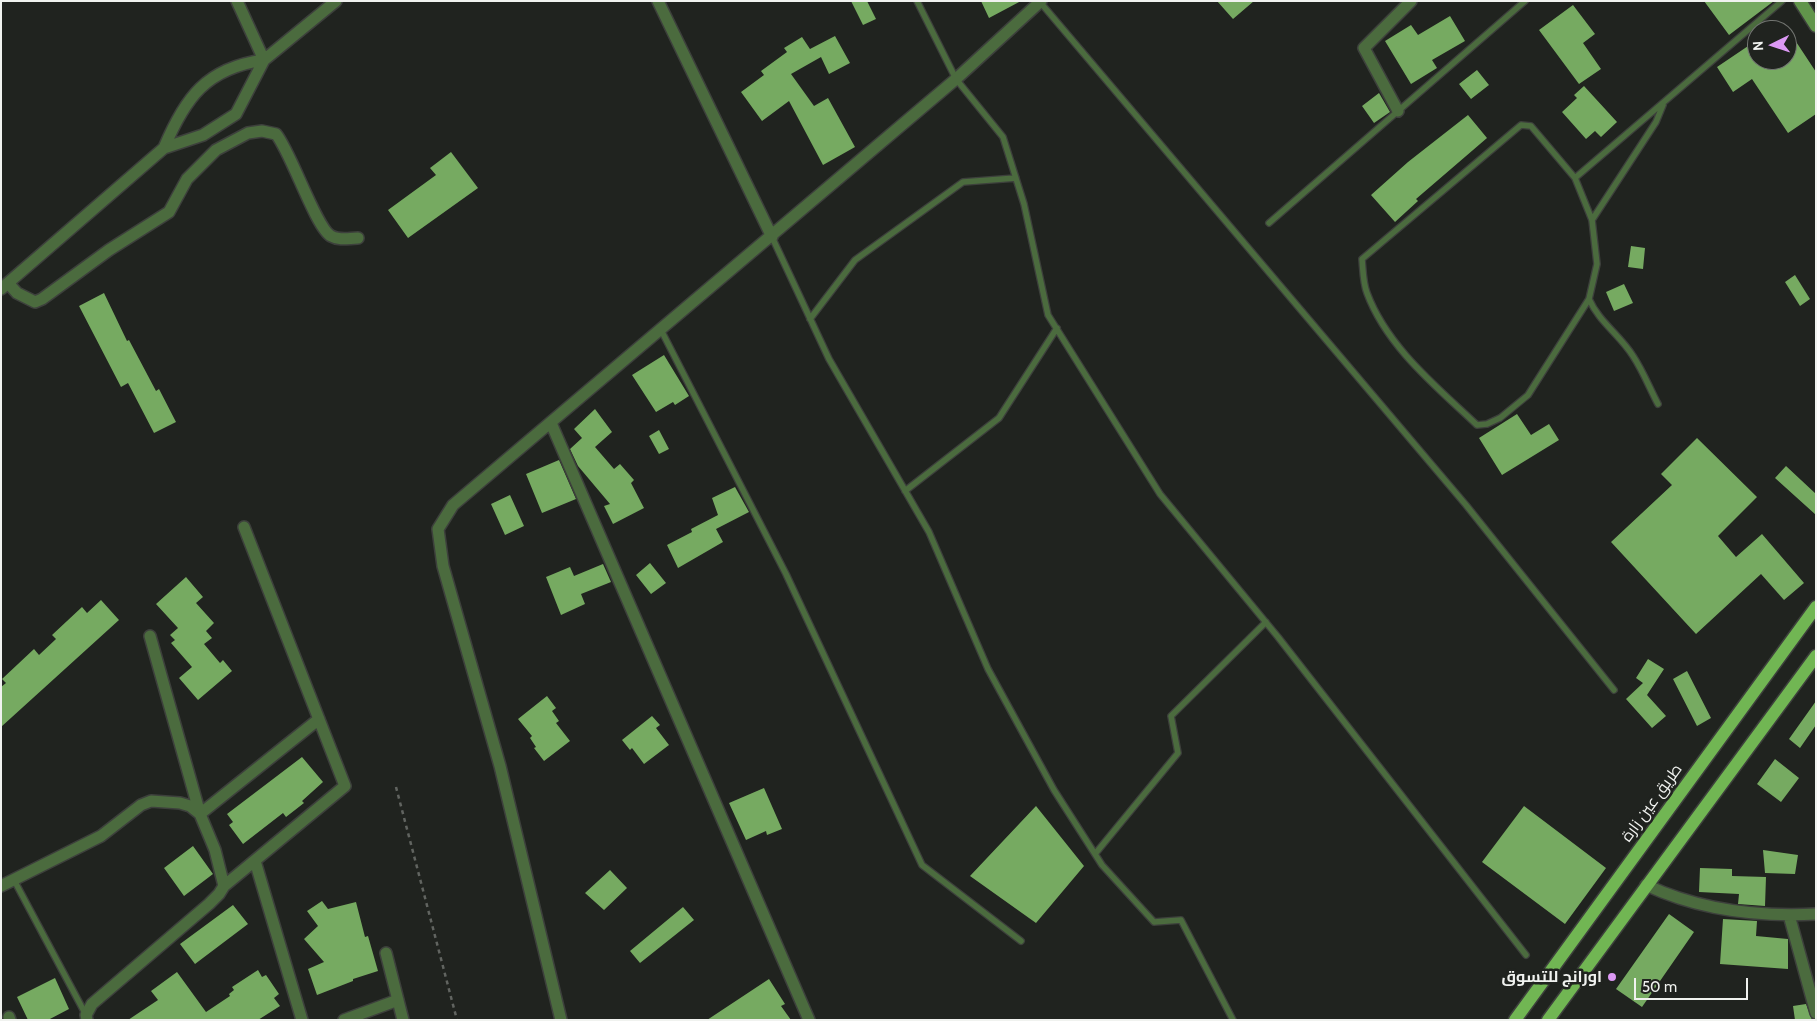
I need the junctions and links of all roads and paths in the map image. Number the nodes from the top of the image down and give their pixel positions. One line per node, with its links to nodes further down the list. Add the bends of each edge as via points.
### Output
1 (237, 1): 11 (street)
2 (336, 1): 11 (street)
3 (658, 1): 20 (street)
4 (917, 1): 12 (lane)
5 (1411, 1): 14 (street, via 1364,48)
6 (1525, 1): 14 (lane)
7 (1782, 1): 13 (lane)
8 (1800, 1): 10 (street)
9 (1041, 2): 12 (street); 35 (lane, via 1466,505)
10 (1816, 26)
11 (264, 60): 15 (street, via 236,114 203,135); 15 (street, via 239,64 192,95)
12 (956, 79): 16 (lane, via 1003,137); 20 (street)
13 (1663, 105): 17 (lane); 18 (lane, via 1656,122)
14 (1398, 111): 19 (lane)
15 (164, 148): 22 (street)
16 (1016, 178): 24 (lane, via 963,182 855,260); 26 (lane, via 1048,315)
17 (1575, 178): 18 (lane); 23 (lane, via 1532,126 1521,125 1362,259 1364,277 1366,293 1395,340 1413,363 1477,425 1500,418 1528,395)
18 (1592, 220): 23 (lane, via 1597,264)
19 (1268, 223)
20 (772, 237): 24 (lane); 25 (street)
21 (358, 238): 22 (street, via 338,239 325,232 284,144 276,134 262,131 248,133 216,150 187,179 169,212 109,250 42,299 35,302 26,299)
22 (5, 286)
23 (1589, 299): 27 (lane, via 1596,314 1634,356)
24 (810, 319): 29 (lane, via 829,360)
25 (660, 328): 28 (street); 47 (lane, via 786,574 922,865)
26 (1057, 328): 29 (lane, via 999,418); 32 (lane, via 1160,494)
27 (1658, 404)
28 (551, 422): 57 (street, via 453,505 438,529 438,536 443,566 500,766); 58 (street)
29 (905, 491): 39 (lane, via 929,532 988,669 1054,790)
30 (244, 527): 36 (street)
31 (1816, 607): 60 (main road, طريق عين زارة)
32 (1266, 622): 39 (lane, via 1171,716 1178,753); 49 (lane)
33 (150, 636): 38 (street)
34 (1816, 656): 42 (main road)
35 (1614, 690)
36 (319, 719): 38 (street); 40 (street, via 344,786)
37 (396, 787): 56 (path)
38 (200, 814): 41 (street, via 180,803 151,801 101,836); 44 (street, via 215,850)
39 (1095, 854): 59 (lane, via 1154,922 1182,920)
40 (254, 861): 44 (street); 53 (street)
41 (14, 880): 43 (street); 52 (lane)
42 (1646, 885): 46 (street, via 1704,906); 61 (main road)
43 (1, 886)
44 (224, 886): 52 (street, via 209,904 92,1004)
45 (1816, 914): 46 (street)
46 (1789, 915): 51 (street)
47 (1021, 941)
48 (386, 953): 50 (street)
49 (1526, 954)
50 (398, 1000): 54 (street); 55 (street)
51 (1816, 1013)
52 (86, 1017)
53 (302, 1020)
54 (344, 1020)
55 (403, 1020)
56 (457, 1020)
57 (561, 1020)
58 (809, 1020)
59 (1233, 1020)
60 (1515, 1020)
61 (1548, 1020)

